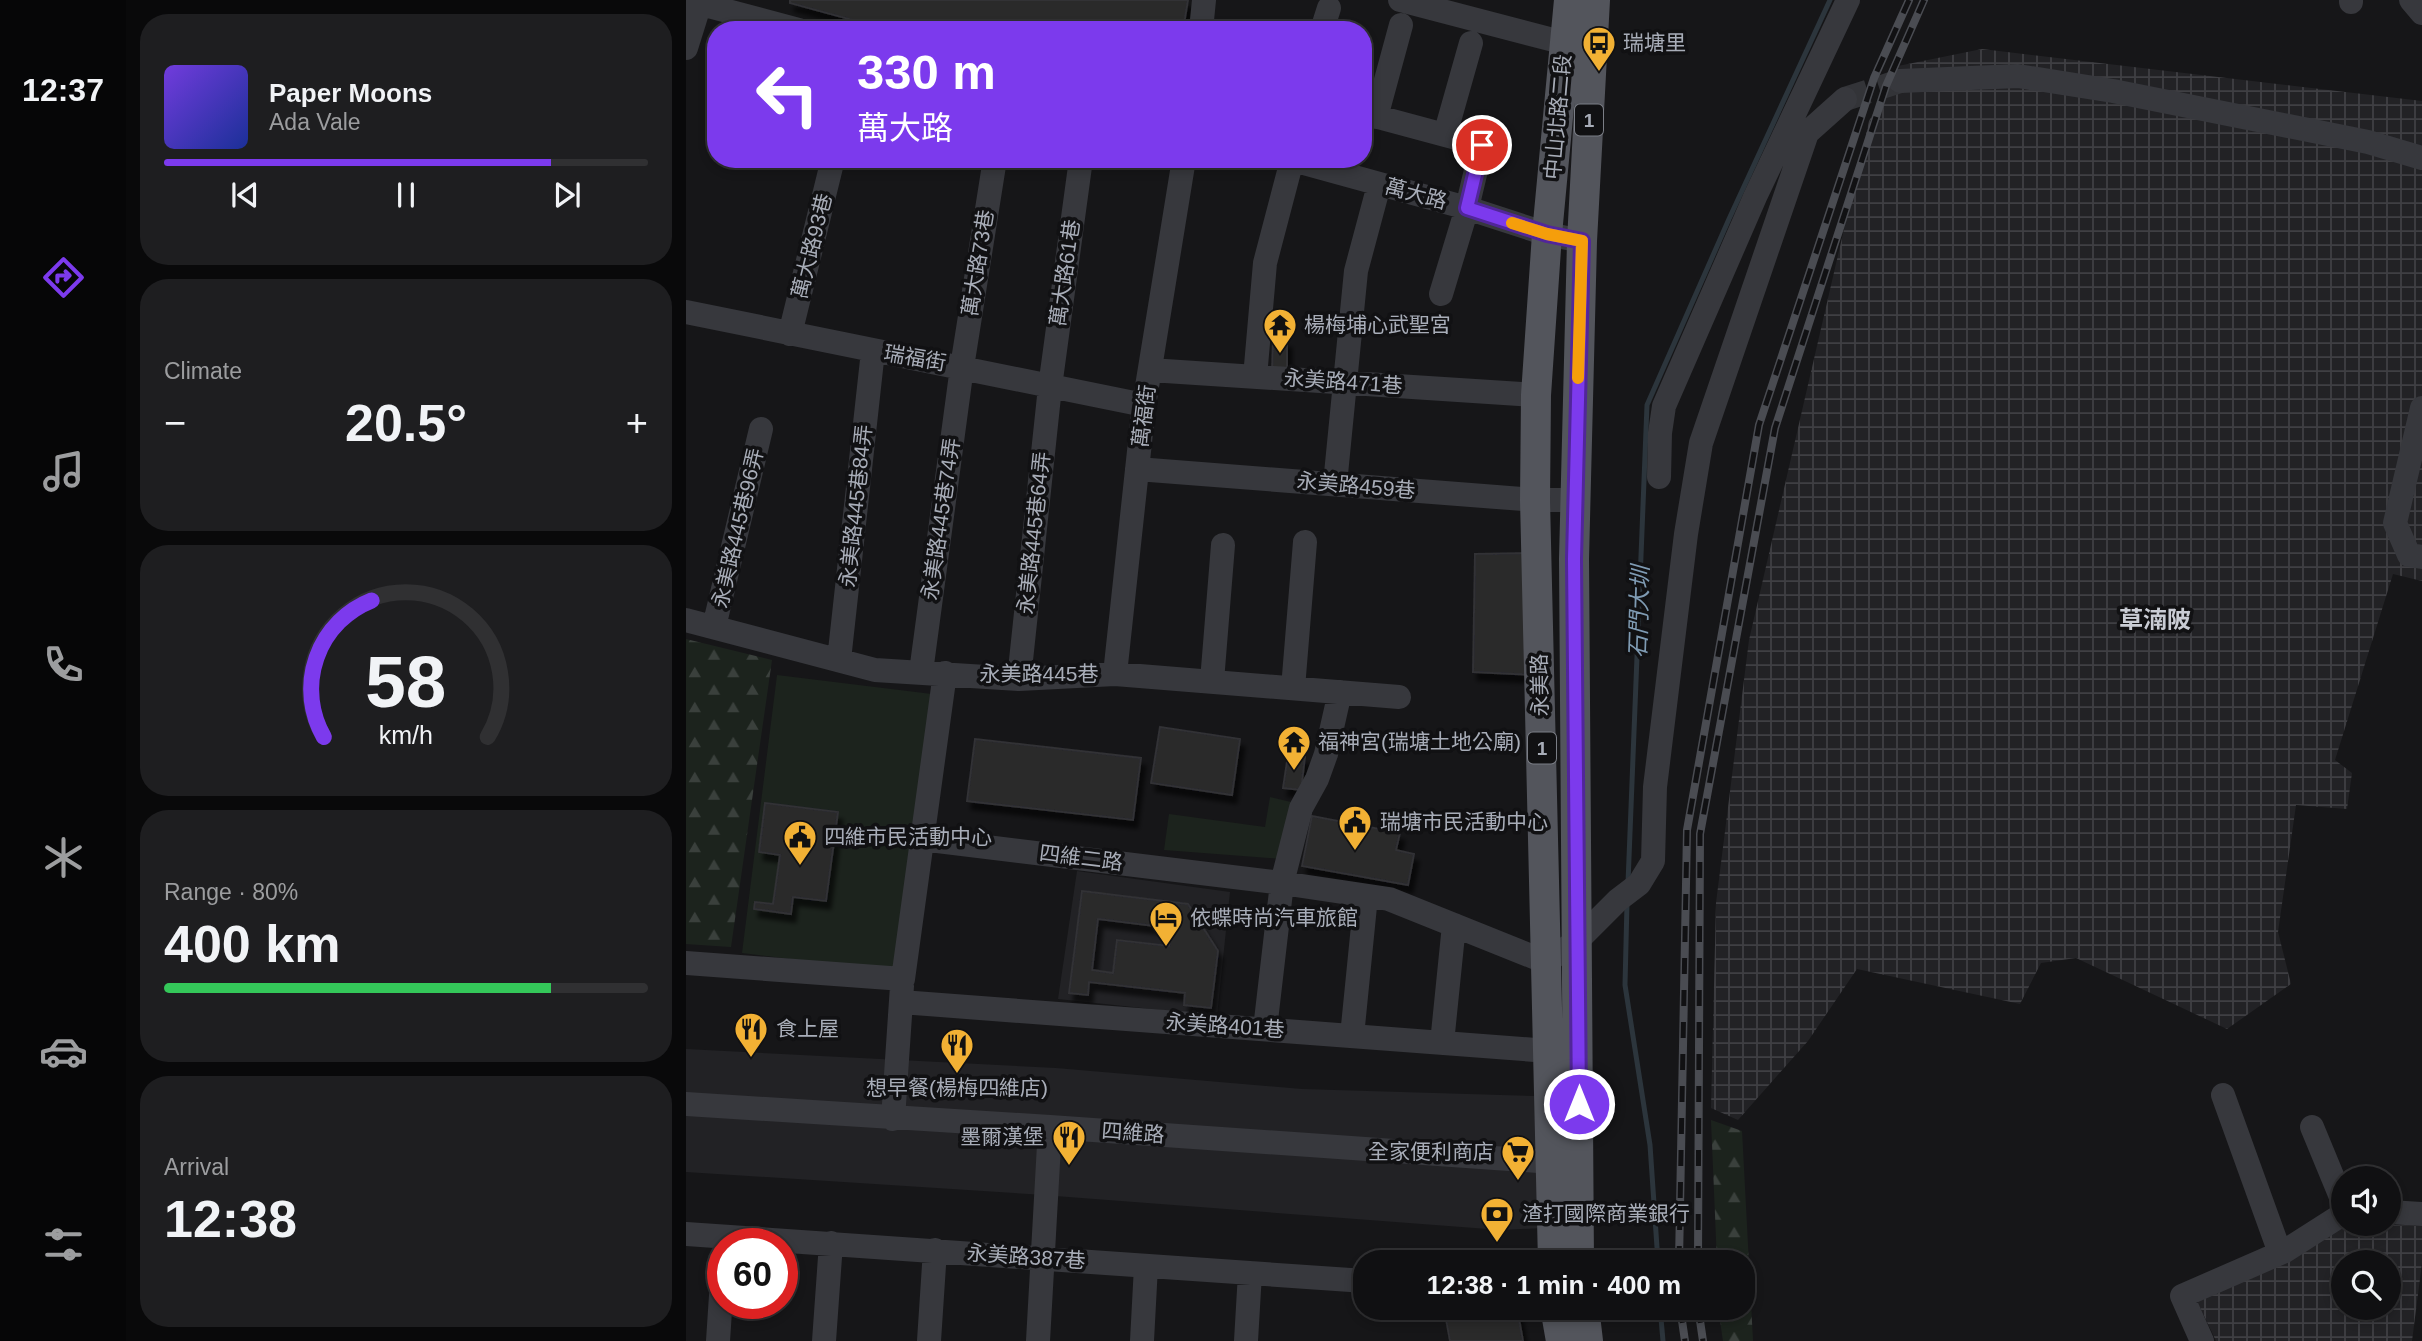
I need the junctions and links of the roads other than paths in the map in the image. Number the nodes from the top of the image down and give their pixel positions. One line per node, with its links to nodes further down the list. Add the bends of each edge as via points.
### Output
1 (1204, 0): 11 (street)
2 (1400, 0): 8 (street)
3 (1569, 0): 14 (main road, 中山北路二段 / 1)
4 (1595, 0): 31 (main road, 中山北路二段 / 1)
5 (1848, 0): 46 (street, via 1664,406)
6 (2411, 0): 9 (street)
7 (696, 1): 10 (street); 15 (street)
8 (1448, 7): 14 (street)
9 (2422, 13)
10 (767, 21)
11 (1201, 21)
12 (1401, 25): 18 (street)
13 (1471, 43): 20 (street)
14 (1565, 43): 30 (main road, 中山北路二段 / 1)
15 (686, 48)
16 (1900, 81): 21 (street, via 2018,76 2368,142)
17 (1845, 99): 67 (street, via 1807,133 1701,443 1655,787 1653,861 1639,884)
18 (1372, 107)
19 (1372, 116): 20 (street)
20 (1446, 135): 29 (street, via 1482,145)
21 (2422, 158)
22 (831, 168): 34 (street, 萬大路93巷)
23 (994, 168): 36 (street, 萬大路73巷)
24 (1080, 168): 40 (street, 萬大路61巷)
25 (1183, 168): 37 (street, 萬福街)
26 (1289, 168): 38 (street, via 1265,263)
27 (1319, 168): 28 (street, 萬大路)
28 (1379, 185): 29 (street, 萬大路); 39 (street, via 1356,271)
29 (1467, 208): 30 (street, 萬大路); 32 (street)
30 (1547, 234): 31 (street, 萬大路); 41 (main road, 永美路 / 1)
31 (1582, 241): 49 (main road, 永美路 / 1)
32 (1441, 294)
33 (686, 312): 34 (street, 瑞福街)
34 (790, 334): 35 (street, 瑞福街)
35 (873, 351): 36 (street, 瑞福街); 55 (street, 永美路445巷84弄)
36 (962, 367): 40 (street, 瑞福街); 56 (street, 永美路445巷74弄)
37 (1150, 370): 38 (street, 永美路471巷); 42 (street, 萬福街)
38 (1255, 377): 39 (street, 永美路471巷)
39 (1346, 383): 41 (street, 永美路471巷); 47 (street)
40 (1050, 387): 42 (street, 瑞福街); 58 (street, 永美路445巷64弄)
41 (1536, 395): 48 (main road, 永美路 / 1)
42 (1144, 405): 45 (street, 萬福街)
43 (2422, 408): 52 (street, via 2395,523 2409,555)
44 (761, 429): 54 (street, 永美路445巷96弄)
45 (1138, 469): 47 (street, 永美路459巷); 57 (street, 萬福街)
46 (1659, 477)
47 (1335, 484): 48 (street, 永美路459巷)
48 (1535, 500): 49 (street, 永美路459巷); 68 (main road, 永美路 / 1)
49 (1575, 500): 67 (main road, 永美路 / 1)
50 (1305, 542): 60 (street)
51 (1223, 545): 59 (street)
52 (2422, 557)
53 (686, 620): 54 (street, 永美路445巷)
54 (714, 627): 55 (street, 永美路445巷)
55 (839, 660): 56 (street, 永美路445巷, via 875,670)
56 (933, 672): 58 (street, 永美路445巷); 63 (street, 永美路445巷74弄)
57 (1115, 674): 58 (street, 永美路445巷); 59 (street, 永美路445巷)
58 (1019, 678)
59 (1212, 681): 60 (street, 永美路445巷)
60 (1293, 688): 61 (street, 永美路445巷)
61 (1340, 692): 62 (street, 永美路445巷); 64 (street, via 1326,754 1301,808)
62 (1399, 697)
63 (921, 839): 64 (street, 四維二路); 70 (street)
64 (1282, 883): 65 (street, 四維二路); 71 (street)
65 (1366, 897): 66 (street, 四維二路, via 1389,900); 72 (street)
66 (1454, 925): 68 (street, 四維二路); 73 (street)
67 (1578, 940): 68 (street); 80 (main road, 永美路 / 1)
68 (1546, 962): 74 (main road, 永美路 / 1)
69 (686, 964): 70 (street)
70 (902, 990): 71 (street, 永美路401巷); 77 (street)
71 (1265, 1030): 72 (street, 永美路401巷)
72 (1352, 1036): 73 (street, 永美路401巷)
73 (1442, 1043): 74 (street, 永美路401巷)
74 (1549, 1051): 80 (main road, 永美路 / 1)
75 (2223, 1095): 92 (street)
76 (686, 1104): 77 (street, 四維路)
77 (893, 1119): 78 (street, 四維路)
78 (1051, 1127): 80 (street, 四維路); 93 (street)
79 (2312, 1128): 81 (street)
80 (1565, 1160): 89 (main road, 永美路 / 1); 90 (main road, 永美路 / 1)
81 (2331, 1173)
82 (2401, 1213): 83 (street)
83 (2422, 1214)
84 (2331, 1221): 92 (street)
85 (686, 1234): 86 (street, 永美路387巷)
86 (707, 1237)
87 (798, 1242): 88 (street, 永美路387巷)
88 (831, 1243): 91 (street, 永美路387巷); 101 (street)
89 (1554, 1250)
90 (1577, 1250)
91 (935, 1251): 93 (street, 永美路387巷); 102 (street)
92 (2280, 1253): 108 (street, via 2182,1296)
93 (1045, 1258): 94 (street, 永美路387巷); 103 (street)
94 (1146, 1266): 95 (street, 永美路387巷); 104 (street)
95 (1250, 1273): 96 (street, 永美路387巷); 105 (street)
96 (1353, 1280)
97 (719, 1319): 100 (street)
98 (1557, 1320): 106 (main road)
99 (1586, 1320): 107 (main road)
100 (718, 1341)
101 (824, 1341)
102 (929, 1341)
103 (1038, 1341)
104 (1142, 1341)
105 (1246, 1341)
106 (1561, 1341)
107 (1588, 1341)
108 (2202, 1341)

